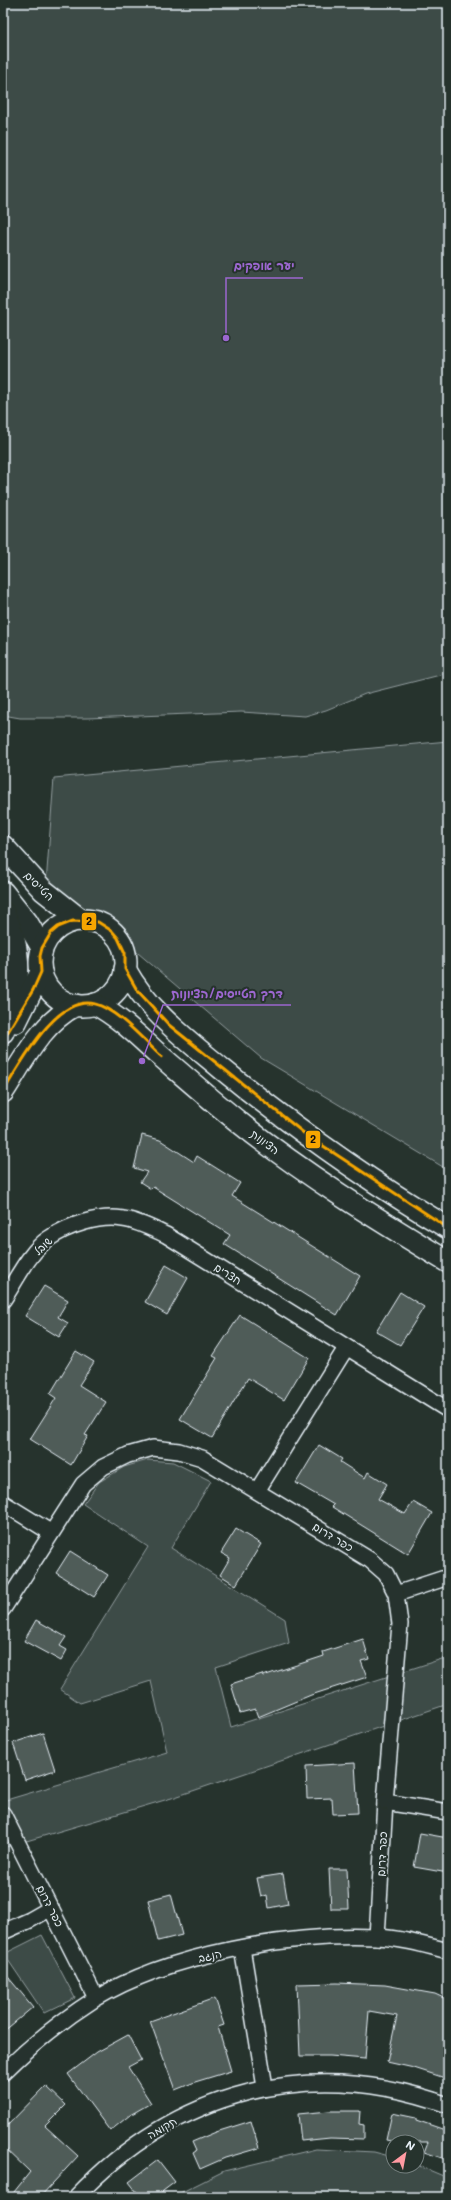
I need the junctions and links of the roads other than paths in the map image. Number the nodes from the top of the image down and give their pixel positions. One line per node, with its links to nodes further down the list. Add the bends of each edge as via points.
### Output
1 (3, 846): 4 (street, הטייסים, via 43,890)
2 (3, 892): 5 (street, via 27,922)
3 (3, 911): 9 (street, via 9,922 18,957 18,985)
4 (81, 920): 5 (street, via 58,927); 6 (street, via 98,922 112,932 125,953)
5 (42, 948): 7 (street)
6 (125, 970): 8 (street, via 122,981 114,992); 13 (street, via 137,990 169,1025 259,1099 305,1134)
7 (41, 972): 8 (street, via 53,994 64,1001); 10 (street, via 26,1005)
8 (86, 1005): 11 (street, via 63,1012 39,1036); 14 (street, הציונות, via 114,1014 195,1086 287,1159)
9 (3, 1032)
10 (3, 1040)
11 (3, 1092)
12 (102, 1219): 15 (street, שובל, via 75,1225 47,1239 26,1263); 16 (street, חצרים, via 123,1218 166,1235)
13 (448, 1228)
14 (448, 1262)
15 (3, 1300)
16 (346, 1348): 17 (street, חצרים); 18 (street)
17 (448, 1410)
18 (257, 1491): 20 (street, כפר דרום, via 202,1458 178,1451 153,1448 128,1455 103,1467 83,1484); 22 (street, כפר דרום, via 370,1560 386,1574)
19 (3, 1503): 20 (street)
20 (50, 1532): 23 (street, כפר דרום)
21 (448, 1577): 22 (street)
22 (396, 1594): 24 (street, כפר דרום, via 400,1624)
23 (3, 1609)
24 (385, 1802): 25 (street); 29 (street, כפר דרום)
25 (448, 1812)
26 (3, 1814): 27 (street, כפר דרום)
27 (50, 1908): 28 (street); 32 (street, כפר דרום)
28 (3, 1932)
29 (378, 1937): 30 (street, הנגב, via 320,1939); 31 (street, הנגב)
30 (242, 1948): 32 (street, הנגב, via 160,1969); 34 (street)
31 (448, 1951)
32 (96, 1998): 33 (street, הנגב, via 65,2019)
33 (3, 2073)
34 (265, 2087): 35 (street, תקומה, via 306,2082 355,2084 389,2088); 36 (street, תקומה, via 219,2101 171,2122 133,2145 100,2172)
35 (448, 2105)
36 (76, 2197)

